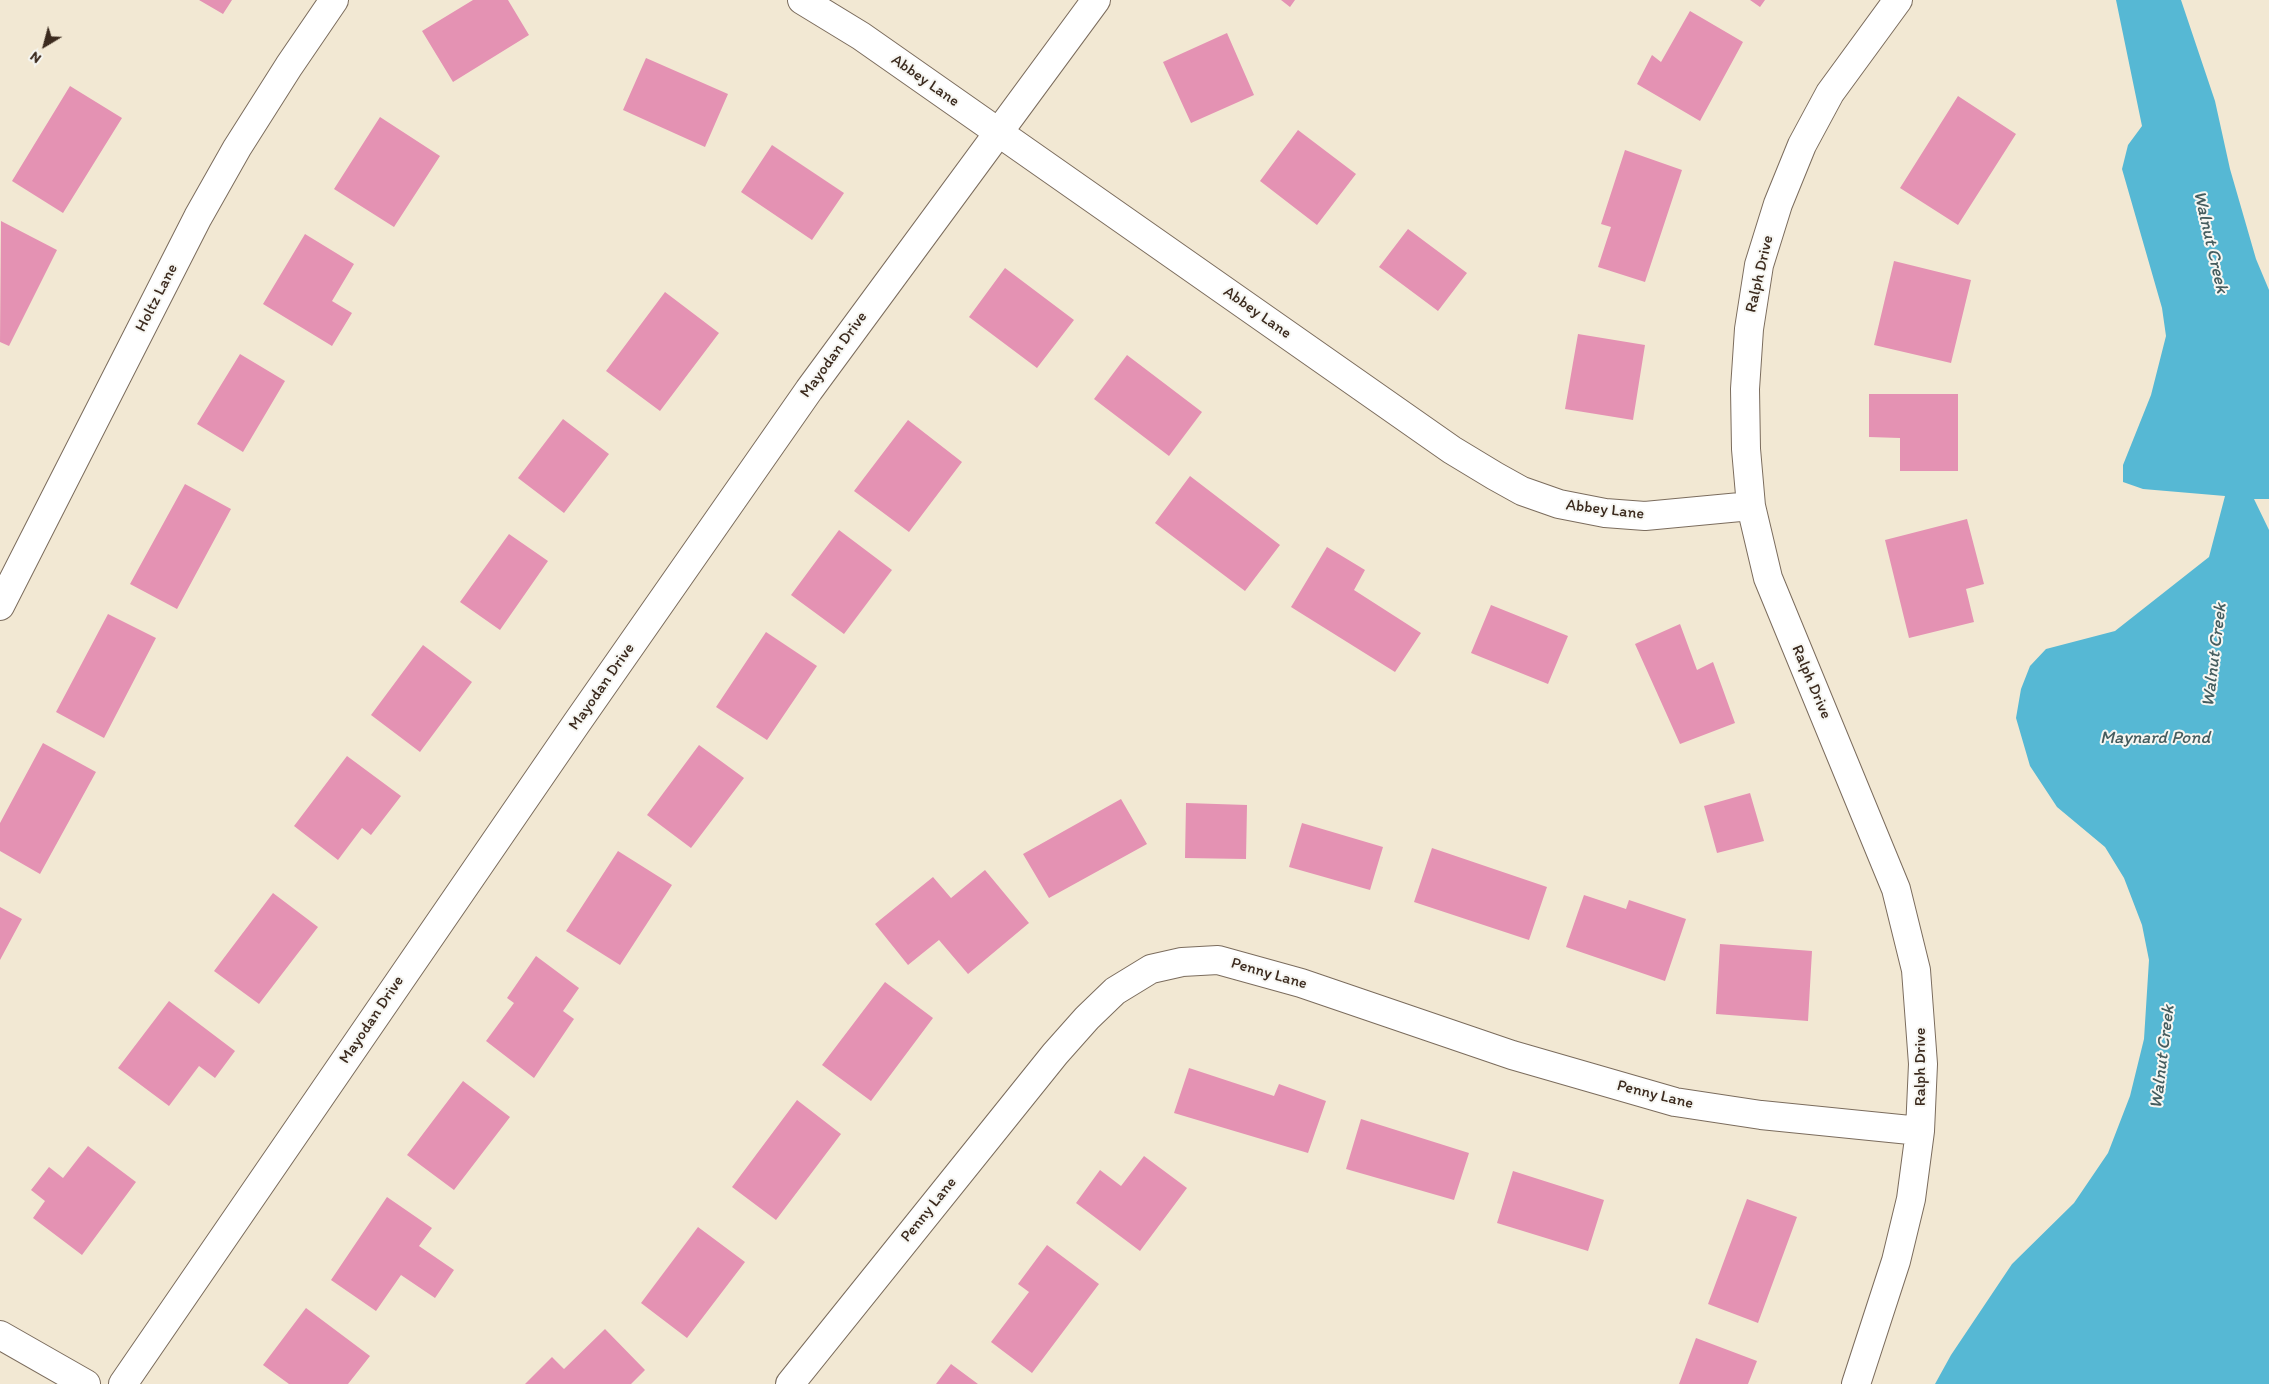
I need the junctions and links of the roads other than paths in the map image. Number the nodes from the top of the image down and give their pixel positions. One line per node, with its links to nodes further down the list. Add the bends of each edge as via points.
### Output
1 (334, 0): 7 (street, Holtz Lane, via 268,99 198,217)
2 (802, 0): 5 (street, Abbey Lane, via 861,36)
3 (1096, 0): 5 (street, Mayodan Drive)
4 (1898, 0): 6 (street, Ralph Drive, via 1830,93 1807,136 1778,204 1759,266 1749,329 1745,389)
5 (997, 132): 6 (street, Abbey Lane, via 1452,450 1522,490 1559,504 1605,513 1645,516); 11 (street, Mayodan Drive, via 808,390)
6 (1751, 506): 8 (street, Ralph Drive, via 1768,578 1896,889 1916,970 1922,1024)
7 (0, 606)
8 (1920, 1131): 12 (street, Penny Lane, via 1752,1114 1675,1102 1512,1055 1301,983 1218,960 1151,969 1114,991 1055,1054); 13 (street, Ralph Drive, via 1911,1199 1896,1261)
9 (0, 1335): 10 (street)
10 (86, 1384)
11 (123, 1384)
12 (790, 1384)
13 (1856, 1384)

